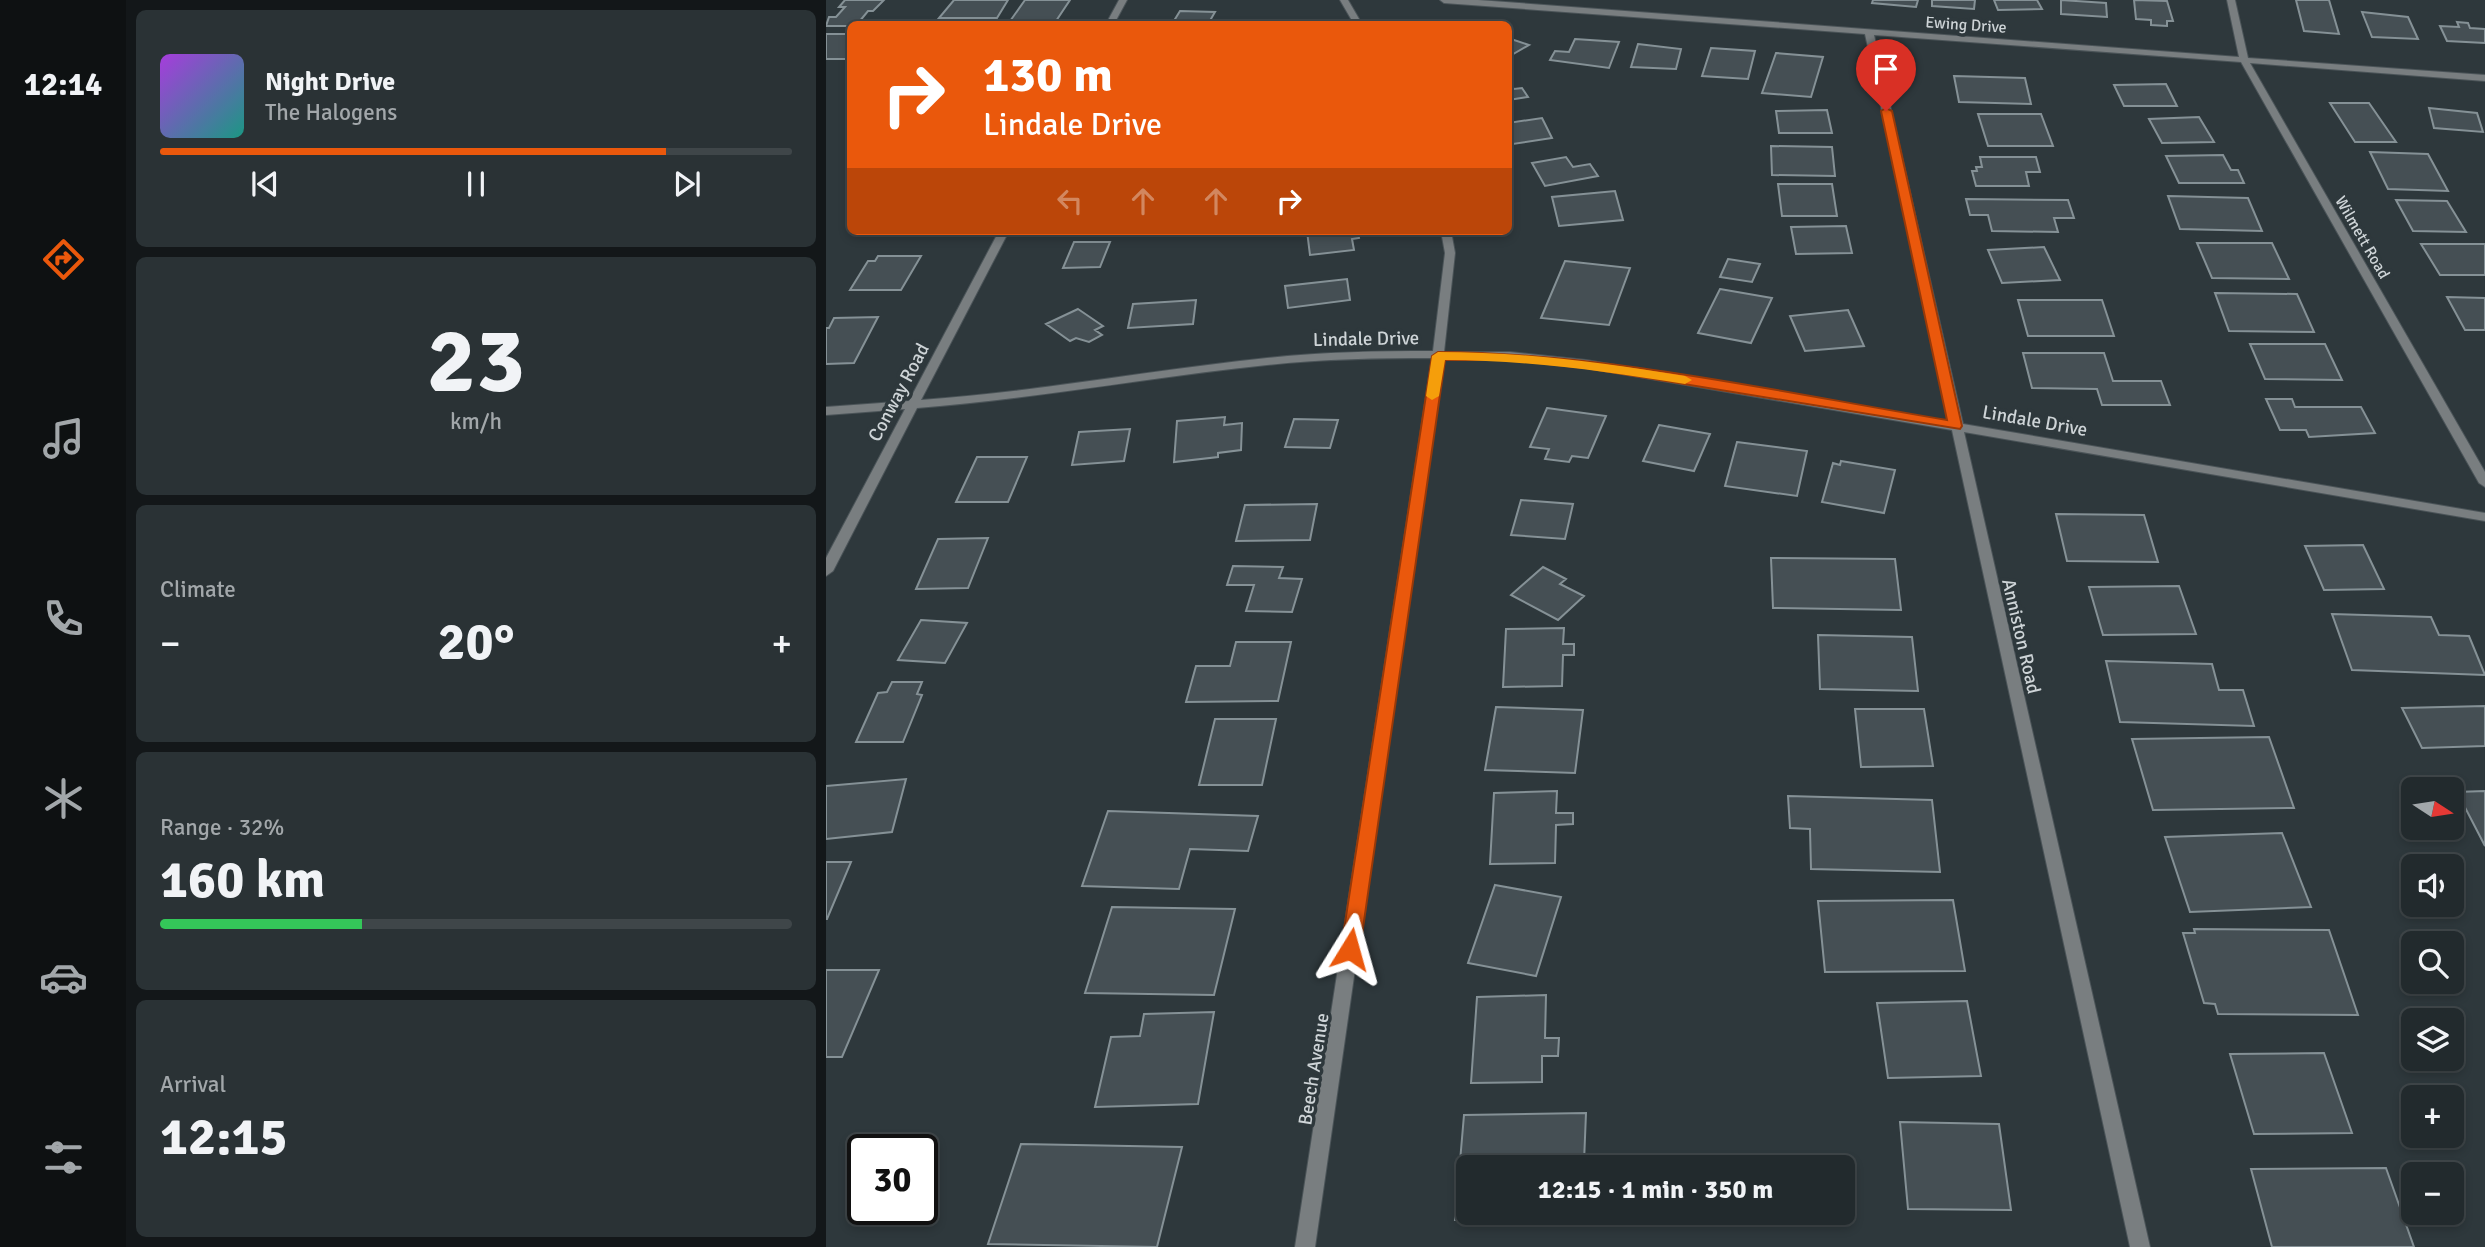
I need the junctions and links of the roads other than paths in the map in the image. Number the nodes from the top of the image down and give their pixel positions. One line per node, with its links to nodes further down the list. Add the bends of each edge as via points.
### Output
1 (1123, 0): 5 (street)
2 (1345, 0): 6 (street)
3 (1444, 0): 7 (street, Ewing Drive)
4 (2231, 0): 8 (street, Wilmett Road)
5 (1112, 21)
6 (1356, 21)
7 (1869, 32): 8 (street, Ewing Drive); 15 (street, Anniston Road)
8 (2244, 60): 9 (street, Ewing Drive); 16 (street, Wilmett Road)
9 (2485, 78)
10 (1001, 235): 13 (street, Conway Road)
11 (1447, 235): 12 (street, Beech Avenue, via 1450,253)
12 (1438, 356): 13 (street, Lindale Drive, via 1362,354 1267,361 991,399); 15 (street, Lindale Drive, via 1510,356 1586,364); 19 (street, Beech Avenue)
13 (914, 405): 14 (street, Lindale Drive); 18 (street, Conway Road)
14 (826, 411)
15 (1955, 426): 17 (street, Lindale Drive); 20 (street, Anniston Road)
16 (2485, 483)
17 (2485, 517)
18 (826, 571)
19 (1306, 1247)
20 (2140, 1247)

